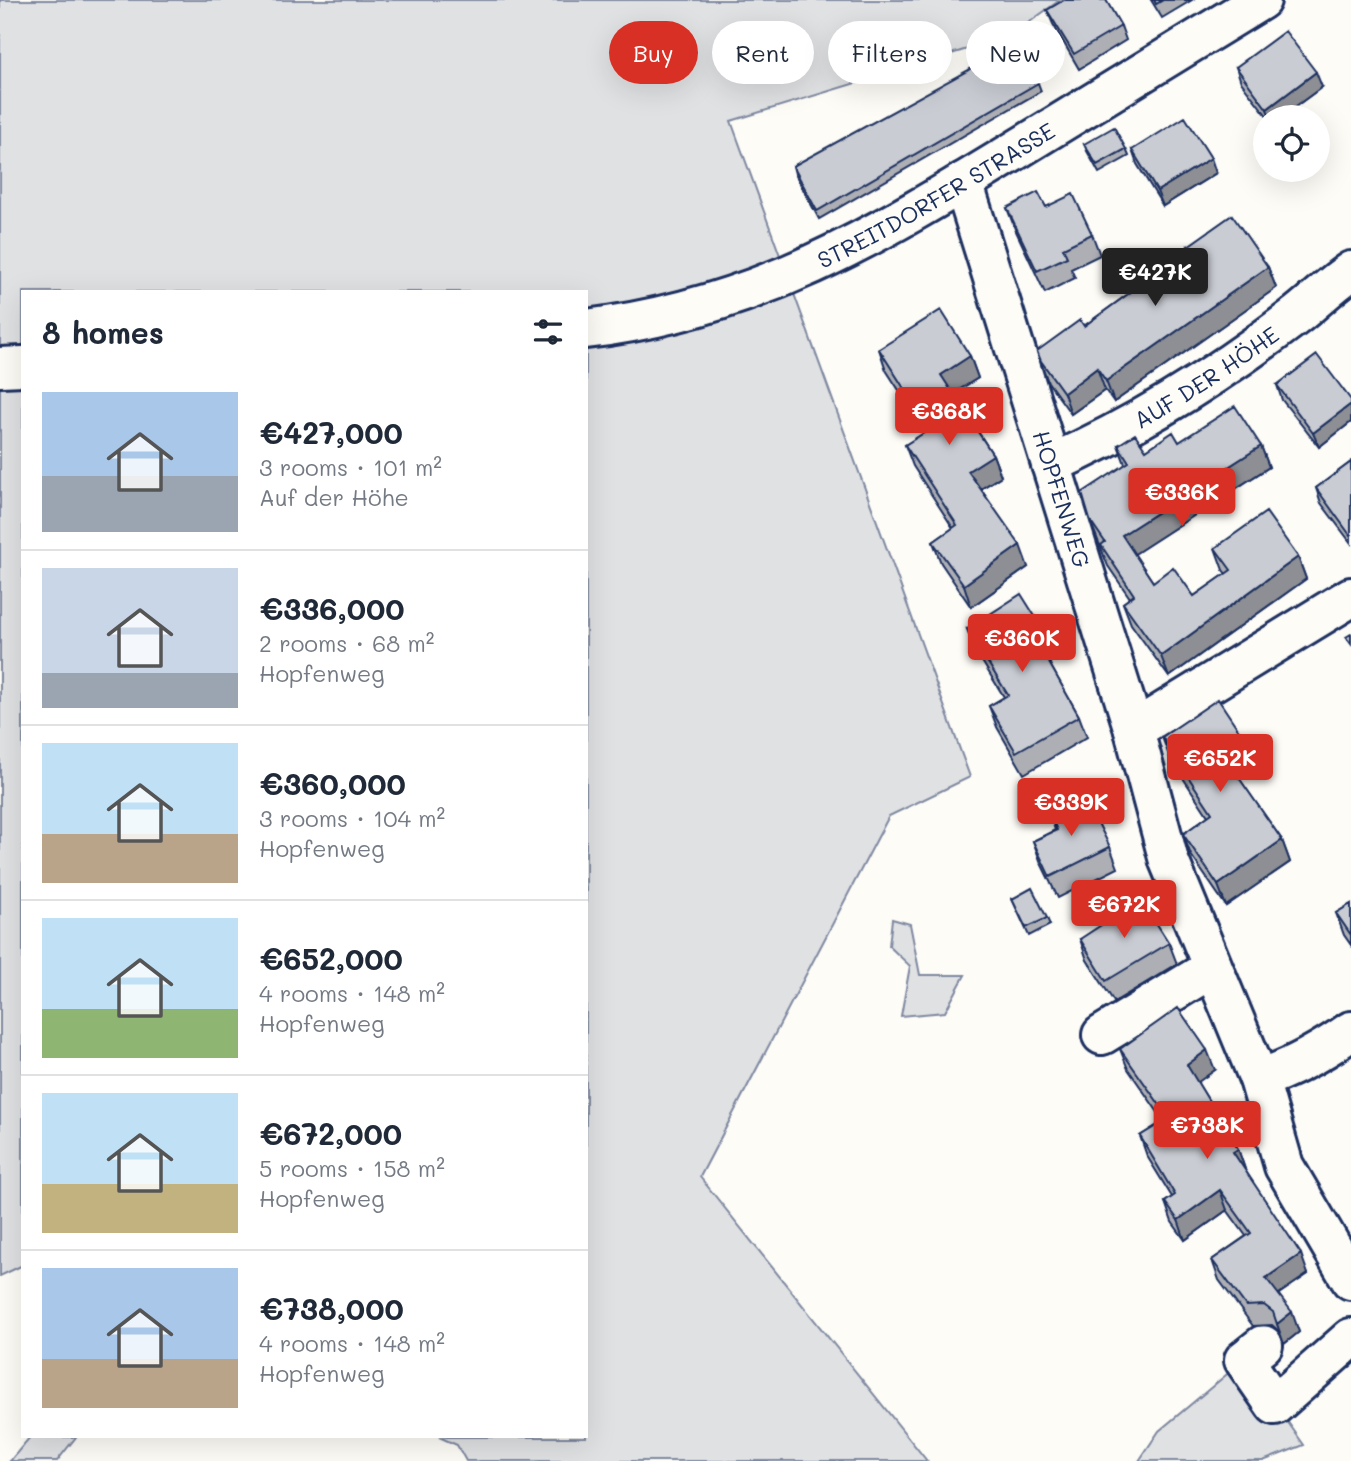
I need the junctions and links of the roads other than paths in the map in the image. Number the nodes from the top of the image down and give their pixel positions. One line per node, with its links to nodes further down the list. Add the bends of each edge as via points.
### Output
1 (1261, 0): 2 (street, STREITDORFER STRASSE)
2 (963, 183): 4 (street, STREITDORFER STRASSE, via 849,248 769,284 641,323); 7 (street, HOPFENWEG)
3 (1351, 271): 7 (street, AUF DER HÖHE, via 1201,383 1125,429)
4 (588, 330)
5 (21, 366): 6 (street)
6 (0, 367)
7 (1051, 464): 9 (street, HOPFENWEG)
8 (1351, 597): 9 (street)
9 (1134, 730): 10 (street, HOPFENWEG, via 1170,861)
10 (1212, 968): 12 (street); 13 (street, HOPFENWEG)
11 (1351, 1031): 13 (street, via 1310,1058)
12 (1101, 1035)
13 (1259, 1079): 14 (street, HOPFENWEG, via 1284,1166)
14 (1351, 1280)
15 (1351, 1338): 16 (street, via 1275,1405 1244,1360)
16 (1263, 1345)

